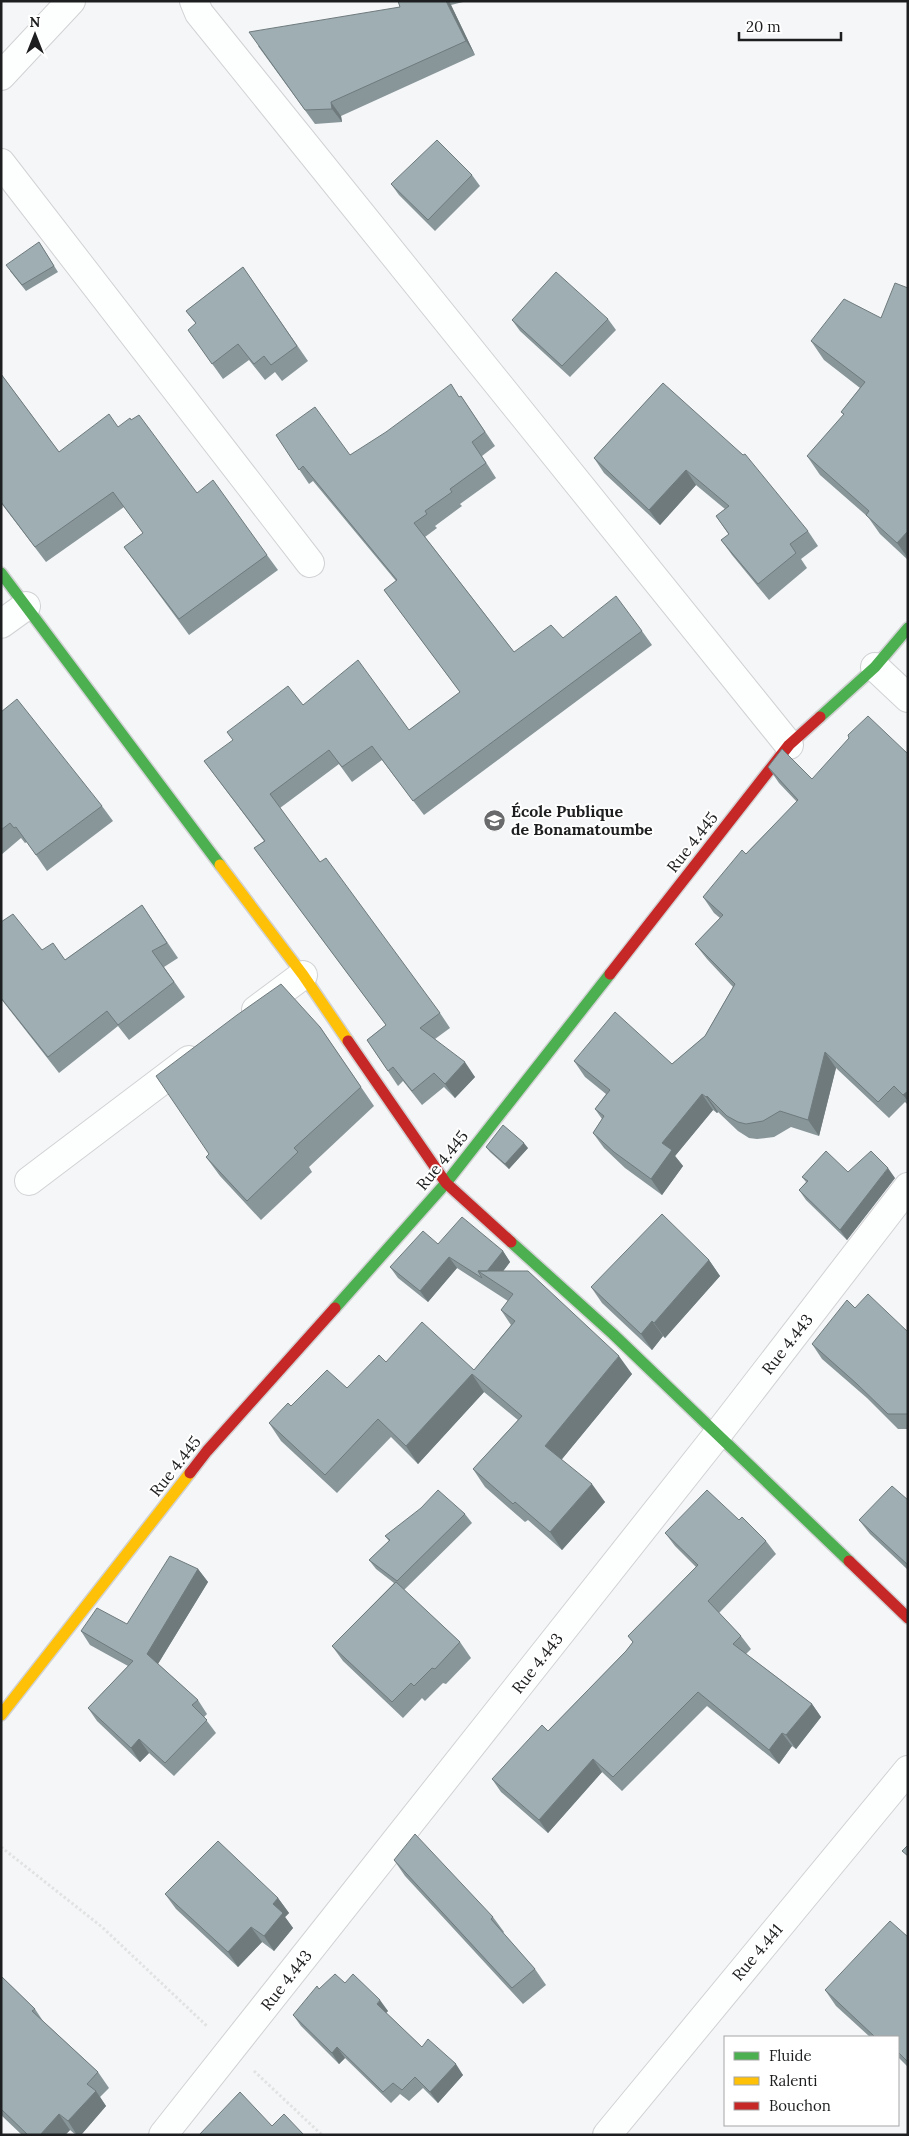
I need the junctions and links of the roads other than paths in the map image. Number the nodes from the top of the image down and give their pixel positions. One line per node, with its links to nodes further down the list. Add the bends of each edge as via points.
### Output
1 (71, 1): 3 (street)
2 (194, 1): 12 (street, via 205,20)
3 (1, 76)
4 (1, 163): 5 (street)
5 (310, 563)
6 (1, 573): 7 (street)
7 (26, 606): 8 (street); 13 (street)
8 (1, 624)
9 (908, 628): 10 (street, Rue 4.445)
10 (875, 667): 11 (street); 12 (street, Rue 4.445)
11 (908, 698)
12 (789, 745): 17 (street, Rue 4.445)
13 (302, 975): 14 (street); 17 (street)
14 (240, 1022)
15 (209, 1045): 16 (street)
16 (29, 1181)
17 (446, 1183): 19 (street, via 613,1334); 21 (street, Rue 4.445, via 207,1451)
18 (908, 1187): 19 (street, Rue 4.443)
19 (717, 1435): 20 (street); 23 (street, Rue 4.443)
20 (908, 1618)
21 (1, 1715)
22 (908, 1770): 24 (street, Rue 4.441)
23 (163, 2135)
24 (607, 2135)

